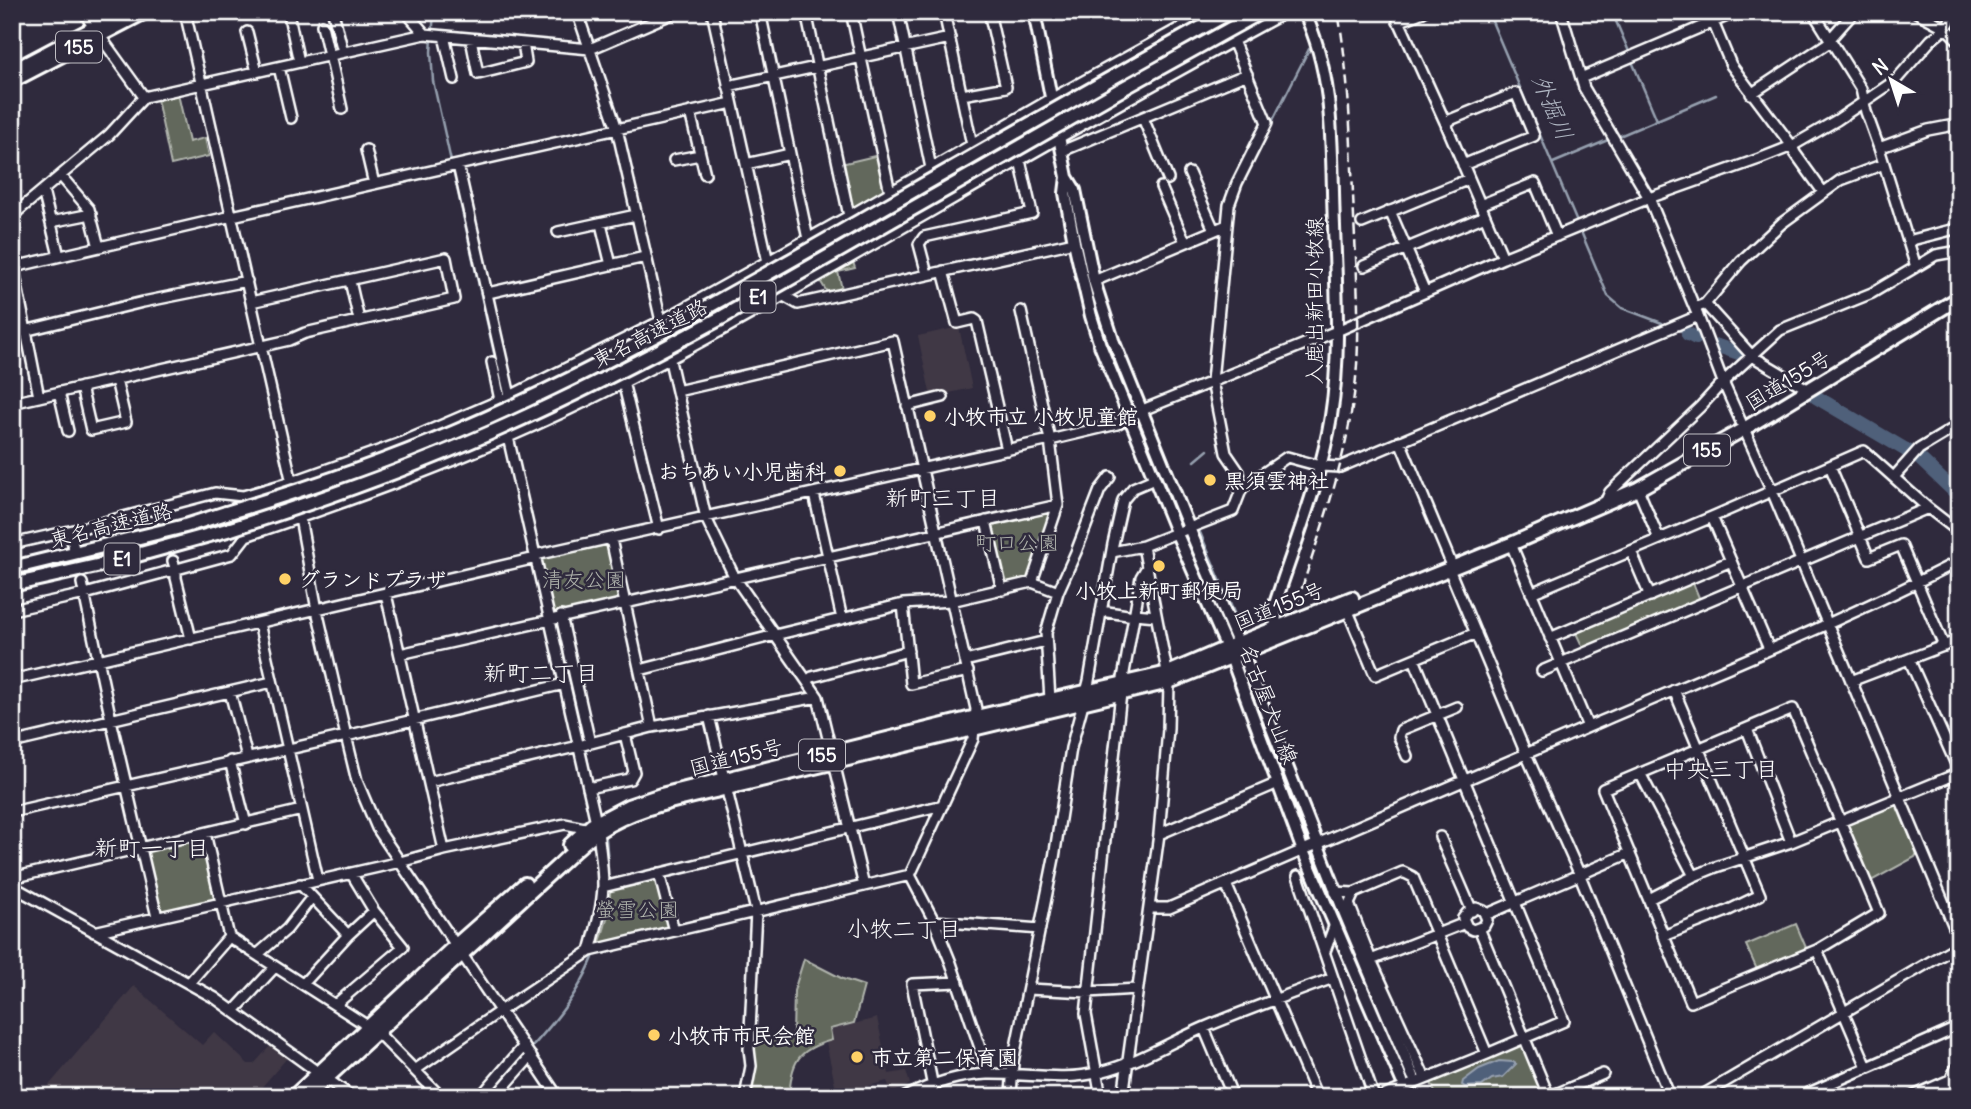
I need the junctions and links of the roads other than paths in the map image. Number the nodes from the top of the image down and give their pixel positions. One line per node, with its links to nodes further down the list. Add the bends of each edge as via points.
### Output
1 (84, 12): 37 (street)
2 (124, 12): 37 (highway, 155)
3 (145, 12): 37 (highway, 155)
4 (185, 12): 63 (street)
5 (333, 12): 49 (street)
6 (406, 12): 39 (street)
7 (577, 12): 47 (street)
8 (676, 12): 47 (street)
9 (712, 12): 64 (street)
10 (760, 12): 58 (street)
11 (806, 12): 54 (street)
12 (851, 12): 51 (street)
13 (898, 12): 46 (street)
14 (944, 12): 40 (street)
15 (989, 12): 66 (street, via 1006,87)
16 (1048, 12): 31 (street)
17 (1209, 12): 48 (street)
18 (1221, 12): 43 (street)
19 (1230, 12): 229 (highway, 東名高速道路 / E1, bridge, via 713,305 456,432 226,513)
20 (1261, 12): 235 (highway, 東名高速道路 / E1, bridge, via 732,312 529,415 333,495 231,529)
21 (1286, 12): 43 (street)
22 (1304, 12): 152 (main road, 入鹿出新田小牧線, via 1324,71 1330,121)
23 (1395, 12): 33 (street)
24 (1423, 12): 33 (street)
25 (1561, 12): 59 (street)
26 (1736, 12): 34 (street)
27 (1813, 12): 42 (street)
28 (1854, 12): 42 (street)
29 (1916, 12): 36 (street)
30 (1955, 12): 36 (street)
31 (1034, 15): 68 (main road, 名古屋犬山線)
32 (290, 21): 52 (street)
33 (1398, 22): 75 (street)
34 (1713, 22): 59 (street); 65 (street, via 1731,65)
35 (323, 26): 50 (street)
36 (1946, 28): 44 (street); 69 (street, via 1896,80)
37 (97, 32): 55 (highway, 155); 61 (highway, 155); 67 (street)
38 (247, 32): 56 (street, via 247,48)
39 (434, 35): 41 (street); 49 (street); 60 (street)
40 (950, 38): 46 (street); 66 (street)
41 (471, 39): 45 (street); 45 (street, via 478,74 526,62)
42 (1830, 40): 65 (street); 69 (street)
43 (1233, 41): 57 (street); 62 (street)
44 (1959, 41)
45 (523, 43): 47 (street)
46 (906, 48): 51 (street); 92 (street)
47 (590, 49): 77 (street)
48 (1139, 50): 62 (street); 68 (street)
49 (342, 52): 50 (street)
50 (330, 55): 52 (street); 71 (street)
51 (861, 57): 54 (street); 102 (street)
52 (299, 62): 53 (street)
53 (279, 67): 56 (street); 73 (street)
54 (817, 67): 58 (street); 111 (street)
55 (12, 71)
56 (257, 72): 63 (street)
57 (1247, 74): 74 (street); 116 (street, via 1267,123 1237,183)
58 (773, 76): 64 (street); 83 (street)
59 (1581, 78): 104 (street)
60 (454, 79)
61 (12, 81)
62 (1157, 82): 78 (street)
63 (202, 84): 67 (street); 110 (street)
64 (728, 86): 70 (street)
65 (1751, 94): 80 (street)
66 (962, 95): 79 (street)
67 (144, 97): 95 (street)
68 (1051, 99): 78 (main road, 名古屋犬山線); 79 (street)
69 (1864, 101): 80 (street); 81 (street)
70 (732, 103): 72 (street); 88 (street)
71 (342, 109)
72 (690, 112): 77 (street); 85 (street)
73 (291, 118)
74 (1143, 118): 82 (street); 97 (street)
75 (1445, 122): 90 (street); 90 (street, via 1516,93 1534,136)
76 (1959, 124): 81 (street)
77 (617, 129): 91 (street); 108 (street)
78 (1059, 138): 82 (main road, 名古屋犬山線); 87 (street)
79 (972, 145): 92 (street)
80 (1792, 146): 103 (street); 104 (street)
81 (1879, 148): 89 (street)
82 (1062, 150): 96 (main road, 名古屋犬山線)
83 (790, 154): 88 (street); 121 (street)
84 (363, 155): 99 (street)
85 (700, 155): 86 (street); 94 (street)
86 (674, 160)
87 (1020, 160): 137 (street, via 1032,213 924,237 919,244); 143 (street)
88 (746, 164): 131 (street)
89 (1884, 164): 103 (street); 122 (street)
90 (1463, 165): 98 (street)
91 (454, 166): 99 (street); 142 (street)
92 (931, 168): 102 (street)
93 (1189, 173): 118 (street)
94 (705, 174)
95 (61, 176): 101 (street); 107 (street)
96 (1067, 177): 123 (main road, 名古屋犬山線, via 1065,193); 140 (main road, 名古屋犬山線, via 1075,190)
97 (1168, 178)
98 (1469, 179): 105 (street); 106 (street)
99 (374, 184): 110 (street)
100 (1161, 187): 124 (street)
101 (43, 191): 109 (street); 113 (street)
102 (890, 192): 111 (street)
103 (1822, 192): 146 (street, via 1762,241)
104 (1649, 198): 120 (street); 148 (street)
105 (1480, 205): 112 (street); 120 (street, via 1535,183)
106 (1390, 211): 114 (street); 126 (street)
107 (91, 214): 113 (street); 125 (street)
108 (636, 215): 115 (street); 129 (street)
109 (12, 216)
110 (232, 216): 125 (street); 138 (street)
111 (849, 216): 121 (street)
112 (1485, 216): 126 (street); 130 (street)
113 (51, 222): 128 (street)
114 (1362, 223)
115 (601, 224): 119 (street); 132 (street)
116 (1227, 225): 118 (street); 161 (street)
117 (1959, 228): 122 (street)
118 (1214, 230): 124 (street)
119 (558, 232)
120 (1557, 236): 130 (street)
121 (808, 239): 131 (street)
122 (1908, 241): 135 (street)
123 (1074, 242): 136 (street); 175 (main road, 名古屋犬山線, via 1094,326)
124 (1185, 242): 140 (street)
125 (99, 247): 128 (street)
126 (1406, 249): 134 (street); 141 (street)
127 (1959, 250): 135 (street, via 1936,255)
128 (59, 256): 133 (street)
129 (645, 257): 132 (street); 150 (street)
130 (1503, 258): 141 (street)
131 (768, 262): 143 (street); 150 (street)
132 (611, 265): 142 (street)
133 (13, 266): 151 (street)
134 (1363, 266)
135 (1916, 267): 156 (street, via 1872,293 1780,330)
136 (943, 271): 137 (street); 184 (street, via 957,323 977,321)
137 (927, 274): 143 (street, via 798,304)
138 (247, 281): 145 (street); 151 (street)
139 (350, 281): 145 (street); 149 (street); 149 (street, via 446,258 454,299)
140 (1094, 281): 174 (main road, 名古屋犬山線)
141 (1425, 292): 152 (street)
142 (488, 293): 168 (street)
143 (784, 296): 157 (street)
144 (1959, 298): 165 (highway, 国道155号 / 155)
145 (251, 302): 154 (street)
146 (1704, 304): 148 (street); 156 (street)
147 (1021, 310): 181 (street)
148 (1696, 312): 162 (street); 182 (street)
149 (359, 320): 154 (street)
150 (661, 321): 155 (street); 157 (street)
151 (27, 330): 153 (street); 169 (street)
152 (1337, 331): 161 (street); 186 (main road, 入鹿出新田小牧線, via 1331,414)
153 (12, 334)
154 (261, 345): 159 (street); 193 (street)
155 (593, 356): 164 (street); 168 (street)
156 (1752, 356): 162 (street); 165 (street)
157 (670, 358): 160 (street); 166 (street)
158 (492, 362): 171 (street)
159 (116, 380): 163 (street); 163 (street, via 126,422 91,430)
160 (623, 382): 164 (street); 208 (street)
161 (1212, 382): 174 (street); 194 (street, via 1226,453 1239,472)
162 (1723, 382): 178 (street); 199 (street, via 1610,492)
163 (81, 387): 167 (street)
164 (610, 389): 180 (street)
165 (1809, 390): 178 (highway, 国道155号 / 155)
166 (677, 391): 173 (street, via 893,341); 205 (street)
167 (59, 392): 169 (street); 179 (street)
168 (510, 396): 171 (street)
169 (39, 397): 172 (street)
170 (943, 397): 173 (street)
171 (500, 400): 176 (street)
172 (12, 403)
173 (907, 406): 188 (street)
174 (1140, 411): 175 (street); 207 (main road, 名古屋犬山線)
175 (1129, 416): 181 (street, via 1117,424); 192 (main road, 名古屋犬山線)
176 (447, 424): 183 (street); 185 (street)
177 (1959, 425): 190 (street, via 1919,449)
178 (1744, 429): 195 (highway, 国道155号 / 155); 196 (street)
179 (68, 431)
180 (508, 437): 185 (street); 223 (street)
181 (1050, 440): 184 (street); 198 (street)
182 (1400, 441): 186 (street, via 1340,467); 230 (street)
183 (398, 444): 191 (street); 193 (street)
184 (1007, 450): 188 (street)
185 (461, 457): 191 (street)
186 (1320, 466): 194 (street, via 1287,457); 257 (main road, 入鹿出新田小牧線, via 1275,604)
187 (1830, 466): 190 (street, via 1864,451); 196 (street); 213 (street)
188 (921, 469): 197 (street); 210 (street)
189 (1110, 477): 238 (street, via 1100,490)
190 (1894, 477): 201 (street)
191 (408, 479): 204 (street)
192 (1154, 479): 212 (main road, 名古屋犬山線); 221 (street, via 1133,488 1123,500)
193 (291, 482): 200 (street, via 243,496 215,493); 204 (street)
194 (1242, 488): 207 (street, via 1233,511)
195 (1638, 489): 199 (highway, 国道155号 / 155); 215 (street)
196 (1772, 491): 202 (street); 225 (street)
197 (814, 494): 205 (street); 222 (street)
198 (1058, 505): 206 (street); 232 (street)
199 (1604, 505): 217 (highway, 国道155号 / 155)
200 (158, 508): 203 (street); 209 (street)
201 (1928, 508): 211 (street); 213 (street)
202 (1712, 517): 215 (street); 224 (street)
203 (161, 518)
204 (300, 518): 227 (street, via 246,536 232,554); 248 (street)
205 (706, 518): 208 (street); 231 (street)
206 (986, 521): 210 (street); 237 (street)
207 (1189, 528): 212 (street); 266 (main road, 名古屋犬山線)
208 (659, 529): 214 (street)
209 (70, 531): 216 (street); 219 (street)
210 (935, 532): 222 (street); 243 (street)
211 (1959, 532)
212 (1177, 534): 218 (street); 266 (main road, 名古屋犬山線)
213 (1860, 537): 225 (street); 234 (street, via 1869,558 1900,545)
214 (611, 539): 223 (street); 244 (street)
215 (1659, 539): 220 (street)
216 (12, 544)
217 (1511, 544): 230 (highway, 国道155号 / 155); 239 (street)
218 (1143, 546): 221 (street); 228 (street)
219 (74, 549)
220 (1630, 551): 239 (street); 242 (street)
221 (1112, 552): 249 (street)
222 (827, 556): 231 (street); 254 (street)
223 (536, 557): 241 (street); 253 (street)
224 (1731, 561): 236 (street); 242 (street)
225 (1801, 561): 236 (street); 256 (street)
226 (1959, 561): 234 (street)
227 (175, 566): 240 (street); 261 (street)
228 (1147, 567): 250 (street, via 1141,576); 252 (street)
229 (12, 568)
230 (1447, 570): 246 (highway, 国道155号 / 155); 257 (highway, 国道155号 / 155, via 1349,599); 258 (street)
231 (735, 578): 244 (street); 259 (street)
232 (1032, 582): 237 (street); 238 (street)
233 (82, 583): 240 (street)
234 (1916, 583): 256 (street); 264 (street)
235 (12, 585)
236 (1742, 586): 265 (street); 272 (street)
237 (1002, 590): 243 (street)
238 (1058, 592): 263 (street)
239 (1531, 593): 260 (street)
240 (85, 594): 247 (street); 271 (street)
241 (386, 594): 248 (street); 268 (street)
242 (1650, 596): 260 (street)
243 (951, 601): 245 (street); 273 (street)
244 (625, 602): 251 (street); 274 (street)
245 (903, 604): 254 (street); 267 (street)
246 (1347, 609): 266 (highway, 国道155号 / 155); 269 (street, via 1375,675)
247 (12, 610)
248 (317, 610): 255 (street); 298 (street)
249 (1101, 611): 250 (street); 286 (street)
250 (1135, 615): 252 (street); 282 (street)
251 (561, 616): 253 (street); 300 (street)
252 (1156, 616): 276 (street)
253 (549, 619): 268 (street); 281 (street)
254 (842, 619): 259 (street)
255 (259, 624): 261 (street); 280 (street)
256 (1828, 624): 265 (street); 279 (street)
257 (1276, 628): 266 (highway, 国道155号 / 155)
258 (1476, 633): 269 (street); 304 (street)
259 (775, 635): 274 (street); 278 (street)
260 (1550, 638): 272 (street)
261 (191, 639): 271 (street)
262 (1959, 640): 264 (street)
263 (1046, 641): 273 (street); 287 (street)
264 (1944, 646): 270 (street)
265 (1769, 649): 283 (street)
266 (1234, 650): 276 (highway, 国道155号 / 155); 313 (main road, 名古屋犬山線); 329 (main road, 名古屋犬山線)
267 (908, 651): 273 (street, via 911,684); 278 (street)
268 (400, 654): 291 (street)
269 (1413, 659): 289 (street)
270 (1909, 659): 279 (street); 310 (street)
271 (98, 660): 277 (street); 292 (street)
272 (1561, 663): 275 (street); 295 (street)
273 (967, 666): 293 (street)
274 (640, 670): 294 (street)
275 (1542, 671)
276 (1168, 678): 282 (highway, 国道155号 / 155); 326 (street)
277 (12, 680)
278 (807, 681): 285 (street)
279 (1851, 681): 317 (street)
280 (272, 682): 284 (street); 302 (street)
281 (564, 684): 291 (street); 301 (street)
282 (1121, 688): 286 (highway, 国道155号 / 155); 390 (street)
283 (1674, 690): 295 (street); 303 (street)
284 (230, 692): 292 (street); 306 (street)
285 (818, 697): 290 (street); 307 (street)
286 (1084, 697): 287 (highway, 国道155号 / 155); 293 (highway, 国道155号 / 155); 368 (street)
287 (1050, 700): 293 (highway, 国道155号 / 155)
288 (1457, 707): 289 (street)
289 (1437, 715): 305 (street, via 1401,730 1399,737); 311 (street)
290 (709, 716): 294 (street); 314 (street)
291 (415, 719): 298 (street); 312 (street)
292 (111, 720): 299 (street); 315 (street)
293 (976, 723): 307 (highway, 国道155号 / 155); 318 (street)
294 (652, 727): 297 (street)
295 (1588, 727): 304 (street)
296 (1746, 729): 303 (street); 321 (street, via 1793,709); 328 (street)
297 (625, 734): 300 (street); 316 (street, via 634,772 630,779)
298 (346, 736): 302 (street); 336 (street, via 367,806)
299 (12, 743)
300 (590, 743): 301 (street)
301 (579, 746): 312 (street); 316 (street)
302 (288, 748): 306 (street); 319 (street)
303 (1698, 748): 309 (street); 335 (street)
304 (1525, 754): 311 (street); 339 (street)
305 (1407, 756)
306 (247, 757): 308 (street)
307 (834, 758): 314 (highway, 国道155号 / 155); 324 (street)
308 (230, 761): 315 (street); 322 (street)
309 (1640, 772): 334 (street, via 1603,789); 342 (street)
310 (1959, 772): 317 (street)
311 (1465, 781): 329 (street); 354 (street)
312 (429, 782): 331 (street)
313 (1278, 783): 326 (street); 332 (main road, 名古屋犬山線)
314 (726, 784): 323 (highway, 国道155号 / 155, via 661,795 628,806); 333 (street)
315 (126, 786): 320 (street); 330 (street)
316 (592, 787): 323 (street)
317 (1901, 798): 321 (street); 375 (street)
318 (943, 805): 324 (street); 340 (street)
319 (302, 810): 322 (street); 344 (street)
320 (12, 812)
321 (1840, 822): 328 (street); 379 (street, via 1879,913)
322 (246, 824): 325 (street)
323 (594, 827): 331 (street, via 565,824); 348 (street); 377 (highway, 国道155号 / 155)
324 (850, 827): 333 (street); 349 (street)
325 (205, 833): 330 (street); 355 (street)
326 (1159, 834): 356 (street)
327 (1440, 837): 360 (street)
328 (1791, 842): 335 (street)
329 (1318, 845): 332 (street); 350 (main road, 名古屋犬山線)
330 (141, 847): 343 (street); 363 (street)
331 (444, 850): 336 (street)
332 (1303, 851): 346 (street); 365 (main road, 名古屋犬山線)
333 (743, 853): 338 (street); 359 (street)
334 (1630, 853): 339 (street); 353 (street)
335 (1744, 858): 342 (street); 373 (street, via 1760,895)
336 (400, 862): 337 (street); 377 (street)
337 (351, 873): 344 (street); 358 (street)
338 (659, 873): 348 (street); 369 (street)
339 (1579, 873): 354 (street); 435 (street)
340 (910, 875): 349 (street); 364 (street)
341 (1298, 876): 380 (street)
342 (1694, 876): 353 (street)
343 (12, 878)
344 (318, 880): 345 (street)
345 (300, 884): 352 (street); 355 (street)
346 (1226, 884): 356 (street, via 1170,908); 391 (street)
347 (12, 886): 370 (street)
348 (607, 886): 378 (street)
349 (864, 886): 359 (street)
350 (1335, 892): 351 (street); 357 (main road, 名古屋犬山線)
351 (1354, 893): 362 (street, via 1349,904); 371 (street, via 1403,872 1413,877)
352 (312, 897): 372 (street); 381 (street, via 287,929)
353 (1649, 899): 373 (street)
354 (1515, 902): 361 (street); 399 (street, via 1564,1021)
355 (221, 903): 363 (street); 374 (street)
356 (1149, 908): 389 (street)
357 (1343, 909): 362 (street); 411 (main road, 名古屋犬山線)
358 (374, 911): 372 (street); 392 (street, via 403,947)
359 (756, 911): 369 (street); 424 (street, via 751,1066)
360 (1472, 911): 361 (street, via 1476,908); 366 (street, via 1463,918)
361 (1485, 915): 367 (street, via 1487,920)
362 (1354, 916): 382 (street)
363 (157, 918): 370 (street)
364 (934, 922): 368 (street); 385 (street)
365 (1335, 923): 380 (street); 414 (main road, 名古屋犬山線)
366 (1465, 923): 367 (street, via 1473,930); 371 (street)
367 (1479, 928): 399 (street)
368 (1040, 929): 388 (street)
369 (674, 931): 378 (street)
370 (94, 932): 386 (street)
371 (1437, 934): 382 (street); 401 (street)
372 (348, 935): 387 (street)
373 (1663, 936): 379 (street, via 1691,1002)
374 (229, 937): 381 (street); 386 (street)
375 (1959, 939)
376 (1959, 945): 395 (street)
377 (459, 949): 394 (street); 398 (highway, 国道155号 / 155)
378 (595, 950): 394 (street)
379 (1817, 950): 395 (street)
380 (1325, 951): 384 (street)
381 (257, 955): 383 (street)
382 (1371, 960): 412 (street)
383 (275, 967): 387 (street); 393 (street)
384 (1334, 978): 391 (street); 432 (street)
385 (958, 982): 407 (street); 415 (street, via 912,984)
386 (189, 983): 393 (street)
387 (303, 984): 392 (street)
388 (1028, 989): 390 (street); 410 (street)
389 (1137, 989): 390 (street); 403 (street)
390 (1088, 992): 406 (street, via 1086,1014)
391 (1276, 1000): 397 (street); 431 (street)
392 (335, 1005): 398 (street)
393 (234, 1011): 409 (street)
394 (500, 1011): 400 (street); 405 (street)
395 (1843, 1012): 404 (street); 436 (street)
396 (1959, 1027): 404 (street)
397 (1203, 1028): 403 (street); 430 (street)
398 (373, 1029): 405 (street); 409 (highway, 国道155号 / 155)
399 (1524, 1037): 401 (street); 434 (street)
400 (527, 1051): 421 (street); 422 (street); 423 (street)
401 (1487, 1054): 412 (street)
402 (1959, 1062): 413 (street)
403 (1127, 1065): 406 (street); 429 (street)
404 (1867, 1067): 437 (street)
405 (415, 1070): 420 (street)
406 (1097, 1073): 410 (street); 428 (street)
407 (989, 1074): 410 (street); 415 (street)
408 (1603, 1074): 434 (street)
409 (323, 1075): 417 (highway, 国道155号 / 155); 418 (highway, 国道155号 / 155); 419 (street)
410 (1011, 1075): 427 (street)
411 (1413, 1076)
412 (1425, 1078): 433 (street)
413 (1950, 1080): 416 (street); 438 (street)
414 (1402, 1081)
415 (932, 1084): 425 (street); 426 (street)
416 (1946, 1095)
417 (293, 1097)
418 (306, 1097)
419 (352, 1097)
420 (441, 1097)
421 (480, 1097)
422 (495, 1097)
423 (558, 1097)
424 (745, 1097)
425 (905, 1097)
426 (935, 1097)
427 (1011, 1097)
428 (1101, 1097)
429 (1123, 1097)
430 (1233, 1097)
431 (1317, 1097)
432 (1374, 1097)
433 (1381, 1097)
434 (1549, 1097)
435 (1670, 1097)
436 (1699, 1097)
437 (1800, 1097)
438 (1911, 1097)

